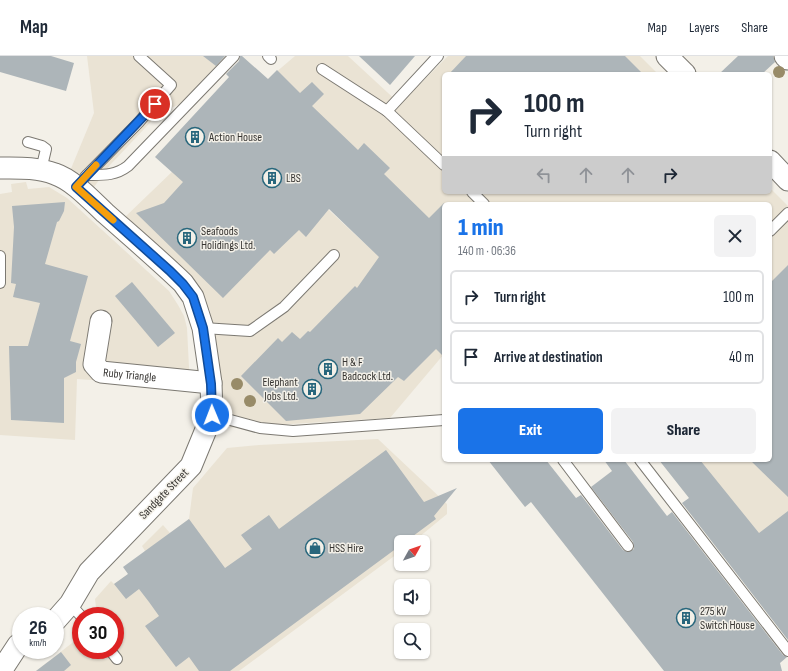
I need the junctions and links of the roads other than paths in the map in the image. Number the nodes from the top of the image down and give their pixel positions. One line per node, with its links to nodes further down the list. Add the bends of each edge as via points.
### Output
1 (139, 56): 16 (lane, via 172,85)
2 (234, 56): 16 (lane, via 128,166 120,172)
3 (438, 56): 9 (lane)
4 (667, 56): 8 (street)
5 (785, 56): 6 (street)
6 (788, 59)
7 (322, 69): 9 (lane)
8 (683, 72)
9 (387, 111): 11 (lane)
10 (28, 142): 14 (lane, via 46,149)
11 (442, 163)
12 (772, 164): 15 (street)
13 (0, 168): 14 (street, Sandgate Street)
14 (41, 170): 16 (street, Sandgate Street, via 68,181)
15 (788, 180)
16 (82, 181): 25 (street, Sandgate Street, via 183,284 193,297)
17 (474, 194): 18 (lane)
18 (482, 202)
19 (788, 213): 20 (lane)
20 (772, 229)
21 (334, 254): 25 (lane, via 284,306 250,331)
22 (0, 256): 23 (lane)
23 (0, 283)
24 (101, 321): 26 (street, Ruby Triangle, via 94,364 101,372)
25 (203, 328): 26 (street, Sandgate Street)
26 (211, 384): 27 (street, Sandgate Street)
27 (212, 415): 28 (lane, via 260,428 293,432); 32 (street, Sandgate Street, via 191,466 89,572)
28 (442, 420)
29 (565, 462): 31 (lane)
30 (642, 462): 34 (lane)
31 (628, 546)
32 (77, 607)
33 (12, 646): 35 (street)
34 (788, 651)
35 (2, 671)

